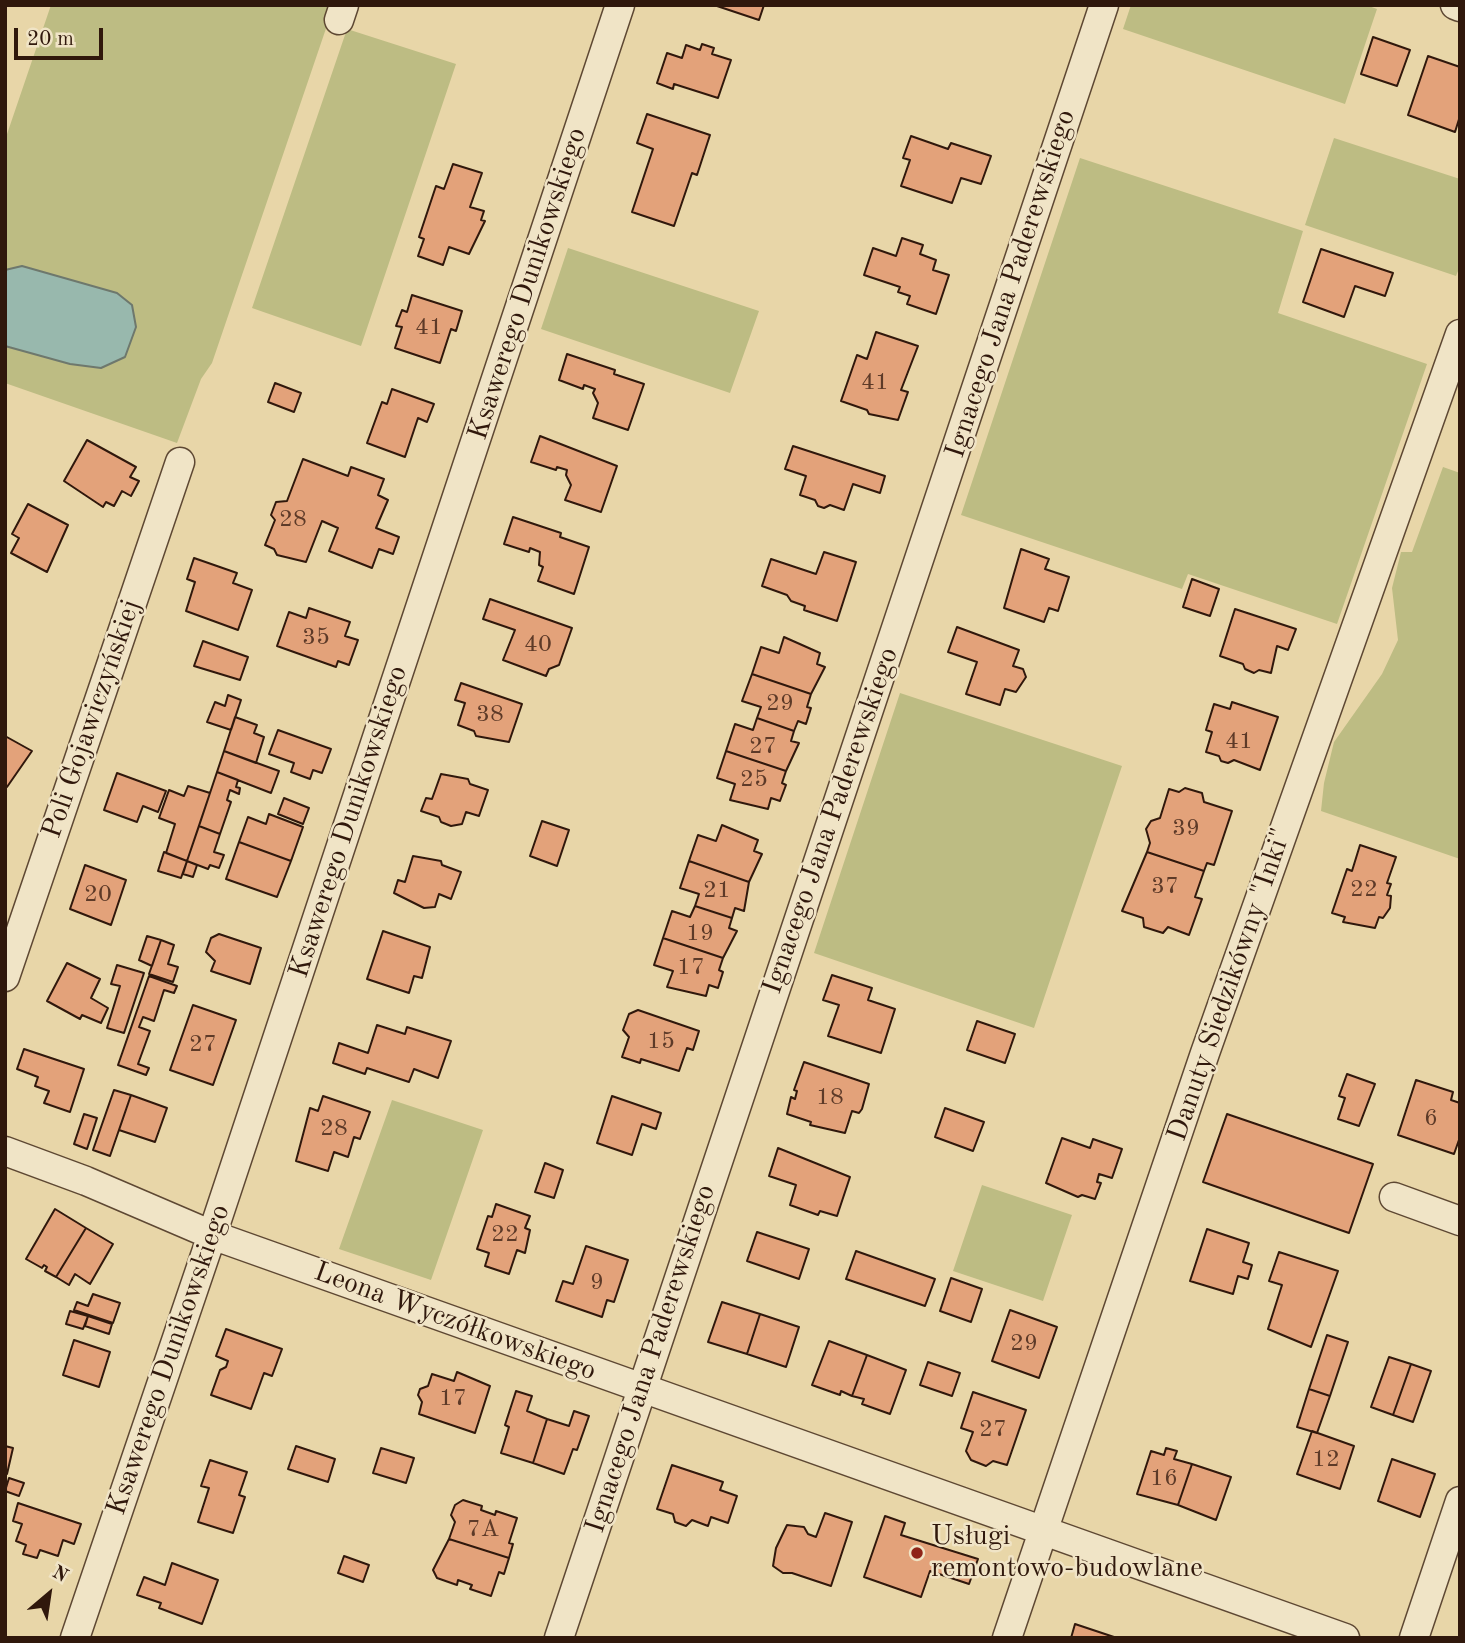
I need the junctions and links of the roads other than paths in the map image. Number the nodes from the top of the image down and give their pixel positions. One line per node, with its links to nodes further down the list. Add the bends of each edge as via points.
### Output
1 (621, 5): 9 (street, Ksawerego Dunikowskiego)
2 (1104, 5): 10 (street, Ignacego Jana Paderewskiego)
3 (1460, 334): 12 (street, Danuty Siedzikówny "Inki", via 1212,1033)
4 (180, 462): 5 (street, Poli Gojawiczyńskiej)
5 (5, 977)
6 (5, 1151): 9 (street, Leona Wyczółkowskiego)
7 (1394, 1198): 8 (street)
8 (1460, 1221)
9 (212, 1235): 10 (street, Leona Wyczółkowskiego); 13 (street, Ksawerego Dunikowskiego)
10 (641, 1390): 12 (street, Leona Wyczółkowskiego); 14 (street, Ignacego Jana Paderewskiego)
11 (1460, 1500): 17 (street)
12 (1043, 1530): 15 (street, Danuty Siedzikówny "Inki"); 16 (street, Leona Wyczółkowskiego)
13 (75, 1638)
14 (559, 1638)
15 (1007, 1638)
16 (1345, 1638)
17 (1414, 1638)

